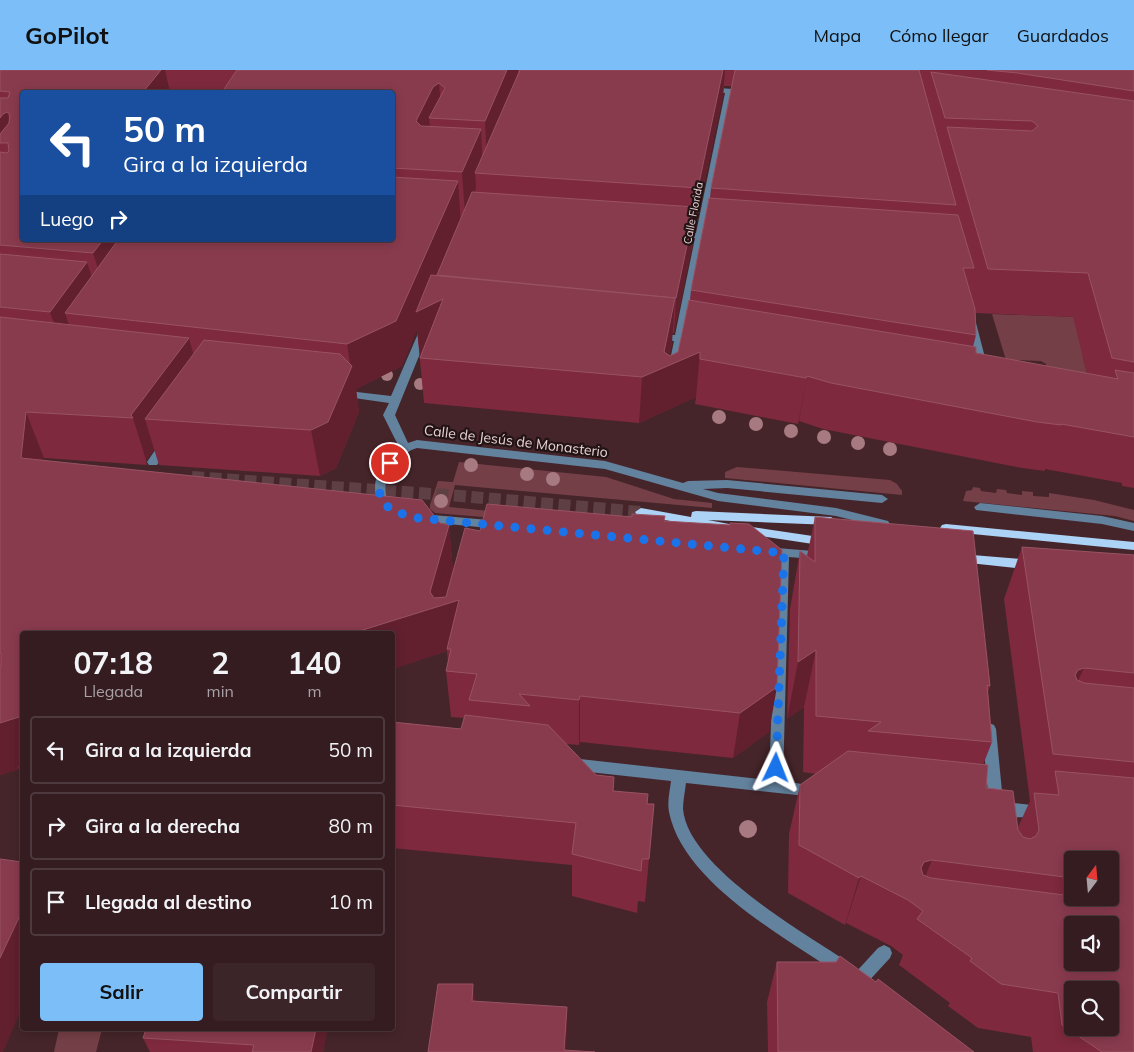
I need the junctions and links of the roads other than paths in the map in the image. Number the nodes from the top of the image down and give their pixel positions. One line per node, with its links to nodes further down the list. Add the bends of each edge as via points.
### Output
1 (702, 89): 2 (street)
2 (729, 91): 3 (street); 5 (street, Calle Florida)
3 (758, 93)
4 (664, 234): 5 (street)
5 (702, 236): 6 (street); 10 (street, Calle Florida)
6 (728, 238)
7 (967, 310): 13 (street)
8 (428, 323): 15 (street)
9 (642, 336): 10 (street)
10 (679, 339): 11 (street); 12 (street, Calle Florida)
11 (707, 342)
12 (671, 378)
13 (987, 382)
14 (332, 392): 15 (street)
15 (394, 400): 17 (street, via 389,415)
16 (174, 432): 18 (street)
17 (405, 448): 19 (street, Calle de Jesús de Monasterio, via 417,444 605,464); 23 (street, Calle de Jesús de Monasterio, via 390,463 381,480 381,498 385,506 407,515)
18 (153, 462)
19 (670, 485): 20 (street, via 727,484); 22 (street, Calle de Jesús de Monasterio, via 718,497 836,512)
20 (882, 499)
21 (980, 507): 25 (street, via 1102,520)
22 (889, 524): 26 (main road, Calle de Jesús de Monasterio, via 641,512)
23 (510, 526)
24 (930, 527): 27 (main road)
25 (1134, 527)
26 (842, 544)
27 (1134, 546)
28 (754, 550): 29 (street)
29 (784, 553): 31 (street); 38 (street)
30 (948, 556): 32 (main road)
31 (839, 558)
32 (968, 558): 33 (main road); 34 (street)
33 (1047, 566)
34 (970, 573)
35 (988, 718): 41 (street)
36 (552, 762): 37 (street)
37 (679, 777): 38 (street); 45 (street, via 676,810 684,835 701,858 736,894)
38 (776, 788): 39 (street)
39 (831, 792)
40 (977, 806): 41 (street)
41 (997, 807): 42 (street); 43 (street)
42 (1056, 814)
43 (999, 825)
44 (884, 953): 45 (street)
45 (860, 979): 46 (street)
46 (876, 990)

